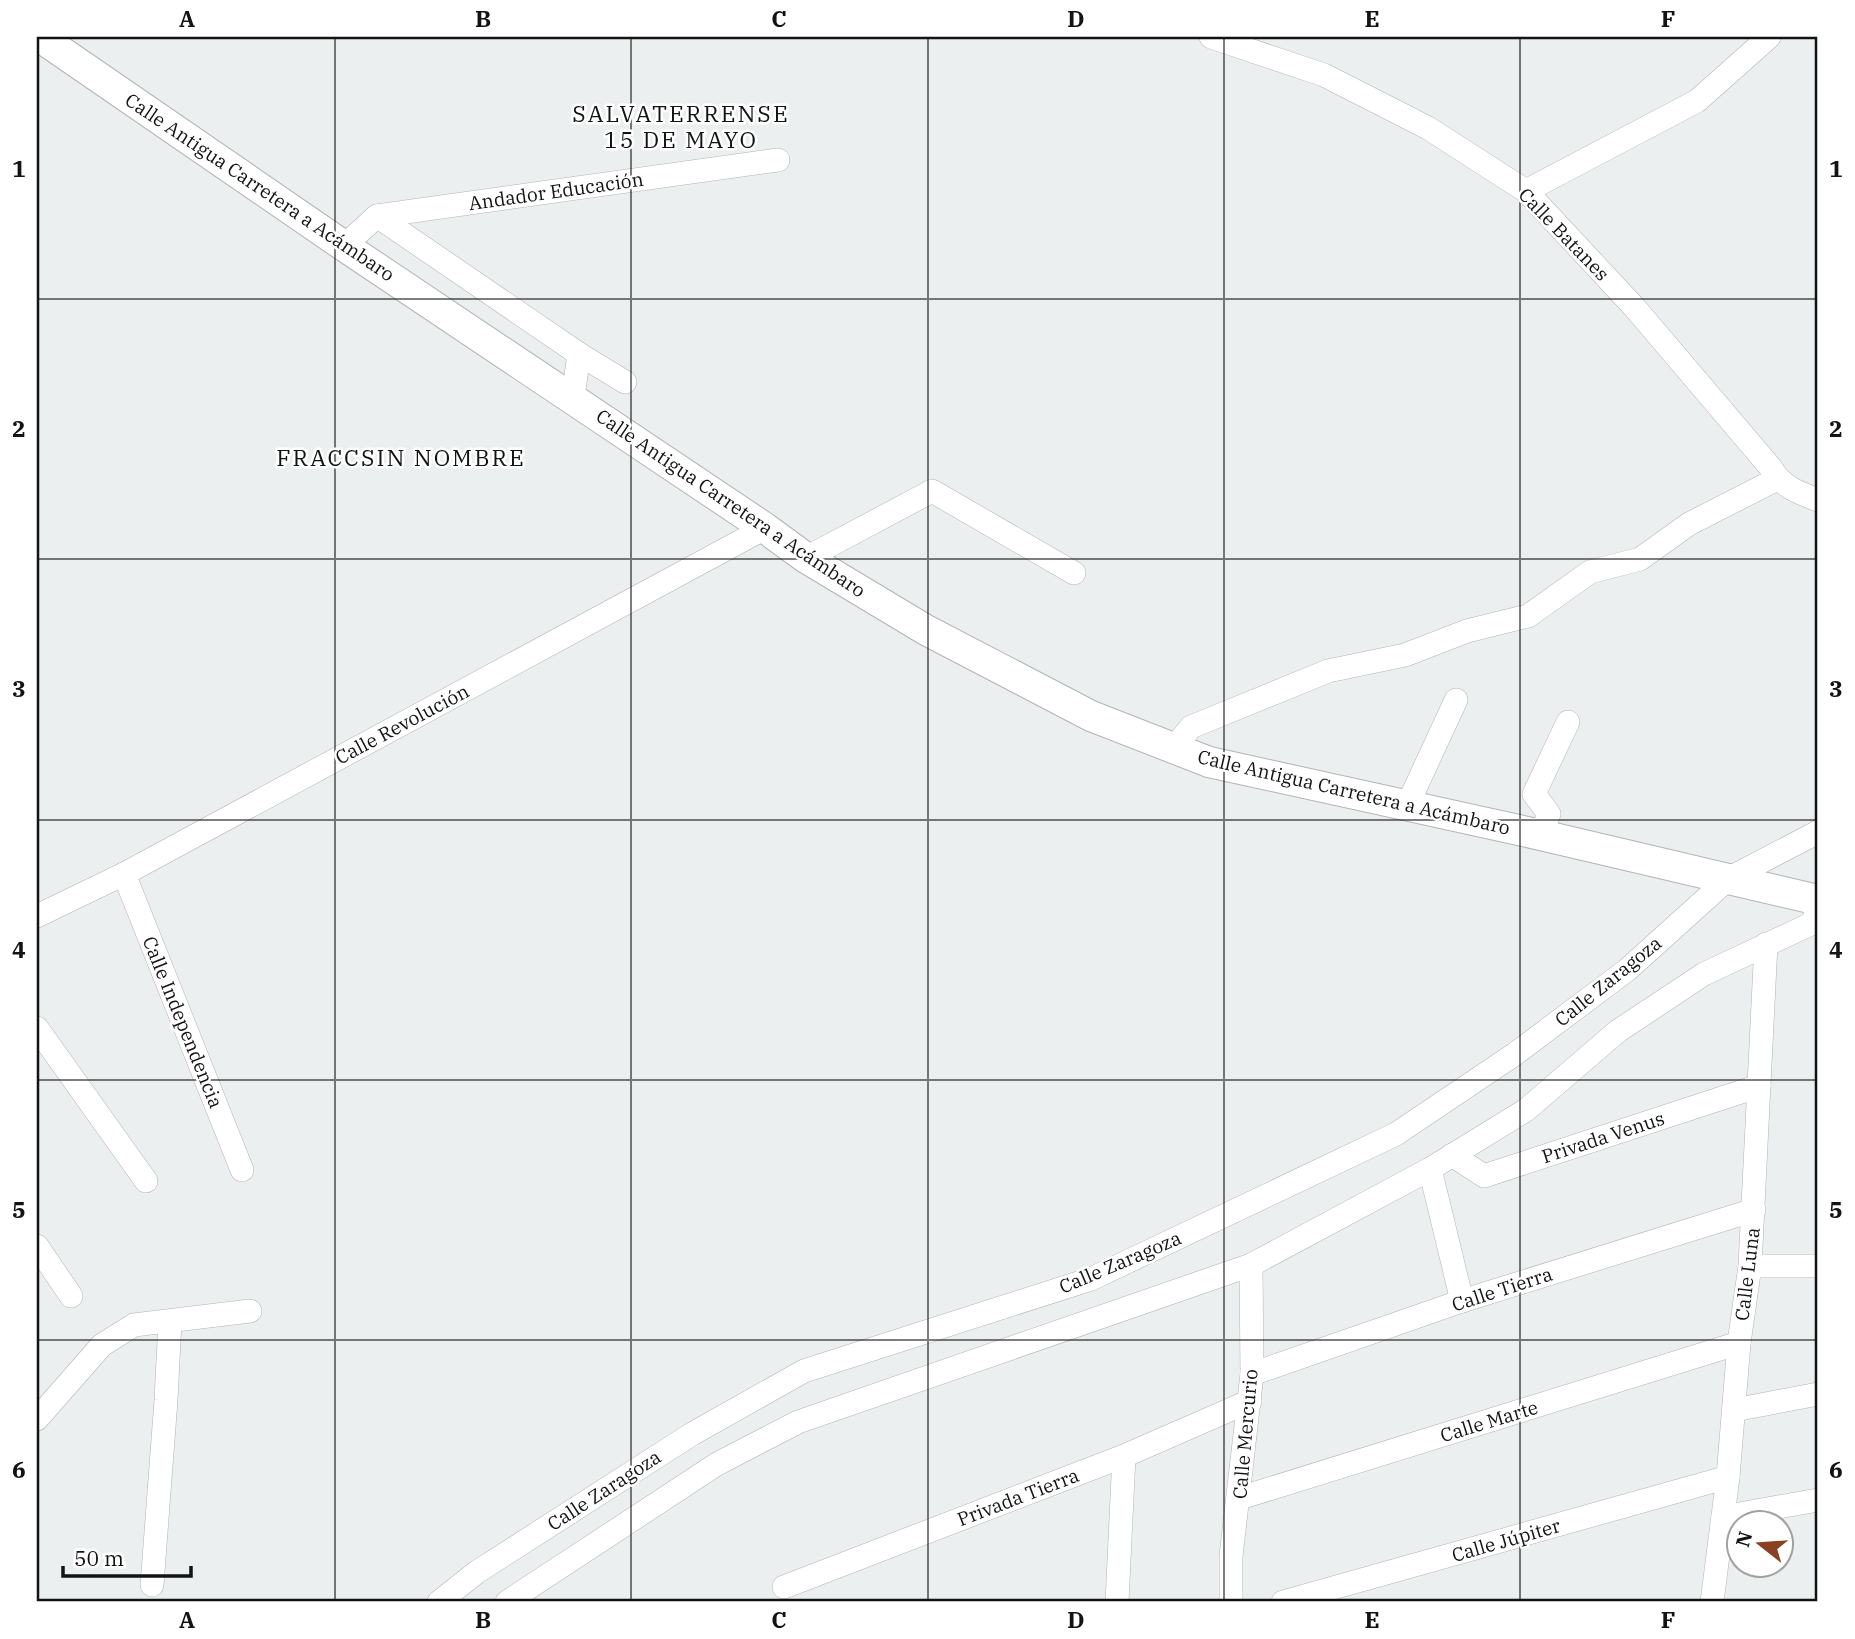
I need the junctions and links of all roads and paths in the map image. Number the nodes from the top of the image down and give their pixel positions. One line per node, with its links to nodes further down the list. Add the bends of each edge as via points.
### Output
1 (40, 37): 7 (main road, Calle Antigua Carretera a Acámbaro)
2 (1211, 37): 5 (street, Calle Batanes, via 1324,75 1428,128)
3 (1769, 37): 5 (street, via 1697,102)
4 (778, 160): 6 (street, Andador Educación)
5 (1526, 191): 11 (street, Calle Batanes, via 1635,308)
6 (377, 216): 7 (street); 8 (street)
7 (344, 246): 10 (main road, Calle Antigua Carretera a Acámbaro)
8 (579, 354): 9 (street); 10 (street)
9 (625, 382)
10 (573, 397): 13 (main road, Calle Antigua Carretera a Acámbaro)
11 (1777, 479): 12 (street); 18 (street, via 1689,524 1640,559 1590,572 1528,616 1467,631 1405,655 1328,671 1191,727)
12 (1818, 500)
13 (765, 528): 14 (main road, Calle Antigua Carretera a Acámbaro); 22 (street, Calle Revolución)
14 (806, 558): 15 (street, via 932,491); 18 (main road, Calle Antigua Carretera a Acámbaro, via 926,630 1091,716)
15 (1074, 573)
16 (1456, 700): 19 (street)
17 (1568, 722): 21 (street, via 1534,794 1549,814)
18 (1173, 749): 19 (main road, Calle Antigua Carretera a Acámbaro, via 1209,762)
19 (1407, 806): 21 (main road, Calle Antigua Carretera a Acámbaro)
20 (1818, 832): 23 (street, Calle Zaragoza)
21 (1541, 835): 23 (main road, Calle Antigua Carretera a Acámbaro)
22 (124, 874): 25 (street, Calle Revolución); 30 (street, Calle Independencia)
23 (1728, 879): 24 (main road, Calle Antigua Carretera a Acámbaro); 55 (street, Calle Zaragoza, via 1628,970 1396,1134 1091,1279 804,1371 692,1434 477,1572)
24 (1818, 901): 26 (street, via 1813,923)
25 (37, 916)
26 (1766, 944): 28 (street, Calle Luna); 29 (street, via 1704,974 1618,1031 1526,1110)
27 (37, 1028): 32 (street)
28 (1759, 1086): 29 (street, Privada Venus, via 1484,1176); 33 (street, Calle Luna)
29 (1452, 1156): 31 (street)
30 (242, 1170)
31 (1430, 1170): 35 (street); 39 (street)
32 (146, 1181)
33 (1754, 1210): 36 (street, Calle Luna); 39 (street, Calle Tierra)
34 (37, 1246): 38 (street)
35 (1251, 1265): 43 (street, Calle Mercurio); 56 (street, via 797,1422 717,1464)
36 (1750, 1266): 37 (street); 42 (street, Calle Luna)
37 (1818, 1266)
38 (71, 1296)
39 (1462, 1301): 43 (street, Calle Tierra)
40 (250, 1311): 41 (street)
41 (170, 1321): 47 (street, via 134,1325 102,1345); 53 (street)
42 (1739, 1343): 46 (street, Calle Luna); 50 (street, Calle Marte)
43 (1252, 1374): 45 (street, Calle Mercurio)
44 (1818, 1394): 46 (street)
45 (1250, 1401): 48 (street, Privada Tierra); 50 (street, Calle Mercurio)
46 (1734, 1410): 49 (street, Calle Luna)
47 (37, 1419)
48 (1124, 1456): 54 (street, Privada Tierra); 57 (street)
49 (1728, 1477): 52 (street, Calle Luna); 59 (street, Calle Júpiter)
50 (1240, 1498): 58 (street, Calle Mercurio, via 1231,1556)
51 (1818, 1500): 52 (street)
52 (1723, 1517): 60 (street, Calle Luna)
53 (152, 1585)
54 (784, 1587)
55 (439, 1602)
56 (507, 1602)
57 (1117, 1602)
58 (1231, 1602)
59 (1283, 1602)
60 (1712, 1602)

